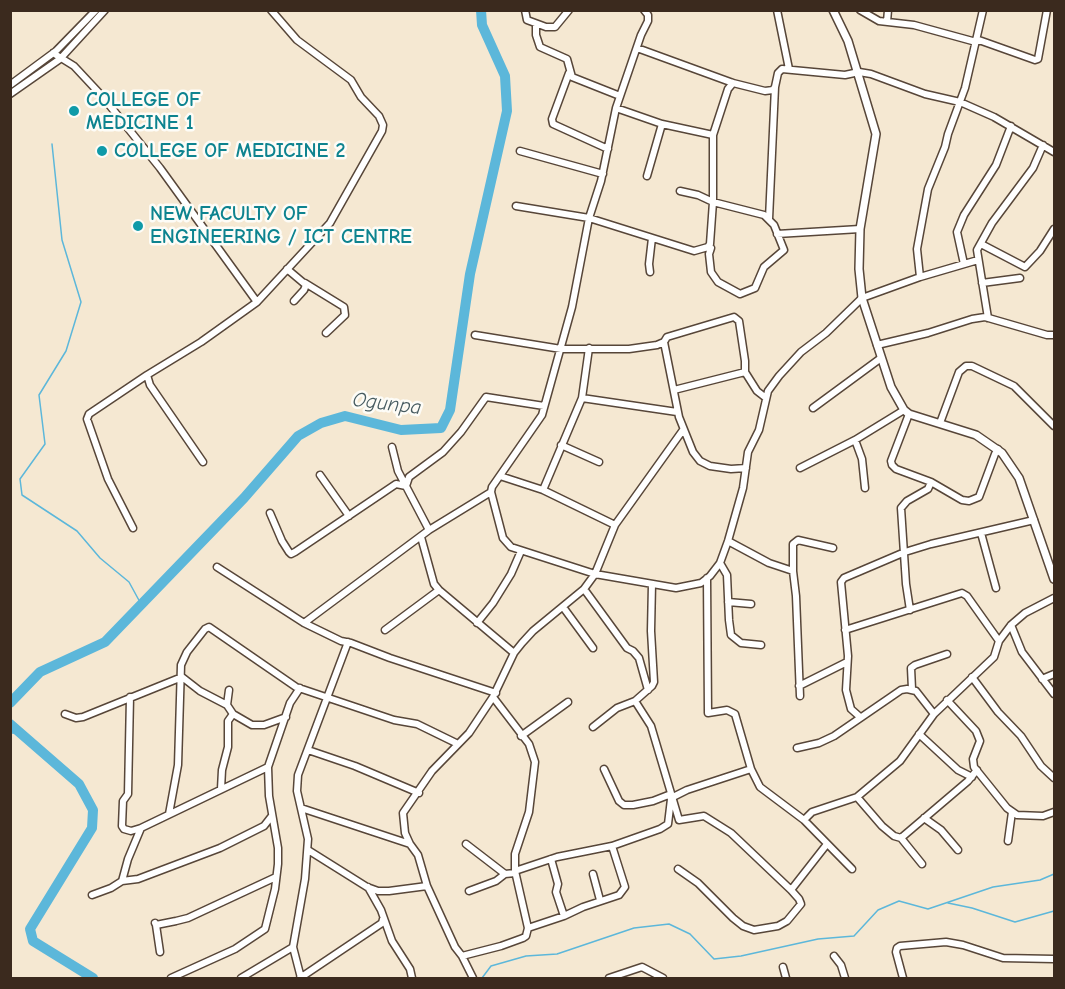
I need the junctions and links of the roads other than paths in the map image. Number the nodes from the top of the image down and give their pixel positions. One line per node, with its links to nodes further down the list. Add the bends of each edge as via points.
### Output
1 (96, 10): 17 (street)
2 (105, 10): 18 (street)
3 (271, 10): 51 (street, via 297,40 351,80 382,124 377,141 330,223)
4 (525, 10): 14 (street, via 527,20)
5 (569, 10): 14 (street, via 555,27)
6 (644, 10): 16 (street, via 648,21)
7 (777, 10): 19 (street)
8 (833, 10): 20 (street)
9 (860, 10): 13 (street)
10 (888, 10): 13 (street)
11 (983, 10): 15 (street)
12 (1047, 10): 15 (street, via 1038,59)
13 (888, 22): 15 (street)
14 (537, 24): 21 (street, via 540,47 567,59)
15 (976, 41): 27 (street)
16 (637, 48): 22 (street); 26 (street)
17 (53, 53): 18 (street); 23 (street)
18 (60, 59): 25 (street); 59 (street, via 74,66 102,96 160,168)
19 (789, 69): 20 (street, via 845,75); 24 (street, via 779,70)
20 (859, 72): 27 (street); 43 (street, via 876,134)
21 (569, 73): 26 (street); 33 (street, via 552,119 554,124)
22 (733, 83): 24 (street, via 765,92); 31 (street)
23 (10, 85)
24 (775, 87): 42 (street)
25 (10, 94)
26 (620, 96): 28 (street)
27 (960, 102): 30 (street); 53 (street, via 928,189 916,249)
28 (616, 108): 29 (street); 33 (street)
29 (662, 124): 31 (street); 37 (street)
30 (1011, 126): 32 (street); 50 (street, via 996,165 964,214 957,232)
31 (713, 135): 39 (street)
32 (1044, 146): 35 (street); 47 (street)
33 (608, 149): 36 (street)
34 (520, 151): 36 (street)
35 (1054, 152)
36 (603, 174): 41 (street)
37 (647, 176)
38 (680, 190): 39 (street)
39 (713, 202): 42 (street); 48 (street)
40 (516, 206): 41 (street)
41 (589, 218): 46 (street); 67 (street)
42 (769, 219): 45 (street)
43 (860, 229): 45 (street); 57 (street)
44 (1054, 229): 47 (street, via 1025,267)
45 (777, 234): 48 (street, via 784,250 765,267 755,288 740,294 718,282 711,272)
46 (652, 238): 48 (street, via 694,251); 52 (street)
47 (981, 244): 49 (street)
48 (708, 247)
49 (978, 260): 50 (street); 56 (street)
50 (964, 264): 53 (street)
51 (287, 269): 55 (street); 59 (street)
52 (650, 272)
53 (920, 277): 57 (street)
54 (1020, 278): 56 (street)
55 (305, 283): 58 (street, via 306,288); 61 (street, via 344,307 345,315)
56 (982, 283): 60 (street)
57 (862, 298): 65 (street); 73 (street, via 801,352)
58 (294, 301)
59 (257, 302): 70 (street)
60 (988, 318): 63 (street); 65 (street)
61 (326, 333)
62 (475, 335): 67 (street)
63 (1054, 335)
64 (664, 342): 66 (street, via 629,349); 69 (street, via 667,337 737,318); 71 (street)
65 (877, 345): 68 (street)
66 (589, 348): 67 (street); 72 (street)
67 (561, 349): 74 (street)
68 (881, 358): 75 (street); 77 (street, via 891,387)
69 (745, 372): 71 (street); 73 (street)
70 (147, 375): 85 (street); 100 (street, via 87,419 108,478)
71 (674, 390): 76 (street)
72 (582, 398): 76 (street); 82 (street)
73 (766, 398): 87 (street)
74 (544, 406): 90 (street, via 538,423); 92 (street, via 486,397 461,432 443,452 409,477)
75 (813, 408)
76 (677, 412): 80 (street)
77 (907, 412): 78 (street); 81 (street); 91 (street, via 891,461 896,469)
78 (940, 423): 79 (street, via 958,372 972,366 1021,391); 84 (street, via 975,435)
79 (1054, 426)
80 (683, 430): 87 (street, via 700,462); 99 (street)
81 (855, 440): 88 (street); 93 (street)
82 (561, 445): 86 (street); 94 (street)
83 (392, 447): 92 (street)
84 (998, 449): 91 (street, via 979,497 974,500 962,500); 98 (street, via 1019,478)
85 (203, 462)
86 (599, 462)
87 (746, 468): 104 (street)
88 (800, 468)
89 (320, 475): 97 (street)
90 (500, 476): 94 (street); 95 (street)
91 (932, 482): 107 (street, via 902,508)
92 (406, 486): 97 (street, via 396,484); 101 (street)
93 (865, 488)
94 (543, 490): 99 (street)
95 (491, 492): 101 (street); 106 (street, via 502,538)
96 (270, 513): 97 (street, via 291,554)
97 (349, 516)
98 (1034, 520): 102 (street); 108 (street)
99 (615, 525): 112 (street)
100 (133, 528)
101 (429, 530): 103 (street)
102 (981, 533): 107 (street); 116 (street)
103 (421, 537): 118 (street); 124 (street)
104 (728, 541): 109 (street); 111 (street)
105 (833, 548): 111 (street, via 795,541)
106 (521, 551): 112 (street); 125 (street, via 499,593)
107 (905, 552): 123 (street); 128 (street, via 844,578)
108 (1051, 562): 114 (street)
109 (720, 563): 113 (street); 120 (street, via 728,575)
110 (217, 567): 124 (street)
111 (793, 571): 140 (street)
112 (595, 574): 115 (street); 117 (street)
113 (707, 578): 115 (street, via 676,588); 166 (street, via 708,713 727,710 735,714)
114 (1054, 579)
115 (652, 584): 144 (street, via 654,678)
116 (996, 588)
117 (584, 589): 122 (street); 144 (street, via 627,648 639,658)
118 (439, 590): 125 (street); 127 (street)
119 (1054, 598): 126 (street, via 1024,613)
120 (728, 602): 121 (street); 131 (street, via 731,635 741,643)
121 (751, 604)
122 (563, 607): 132 (street); 133 (street, via 532,631)
123 (910, 610): 128 (street); 129 (street, via 962,593)
124 (304, 623): 130 (street)
125 (477, 623): 133 (street)
126 (1011, 625): 129 (street); 139 (street, via 1022,652)
127 (385, 630)
128 (844, 630): 135 (street)
129 (999, 641): 137 (street, via 994,657)
130 (348, 642): 146 (street); 149 (street)
131 (760, 645)
132 (593, 648)
133 (514, 654): 146 (street)
134 (947, 654): 142 (street, via 911,668)
135 (847, 662): 140 (street); 158 (street, via 849,703)
136 (1054, 674): 139 (street)
137 (972, 676): 150 (street); 170 (street)
138 (182, 677): 141 (street, via 181,665 187,652 211,627); 148 (street); 153 (street); 178 (street, via 177,765)
139 (1042, 679): 145 (street)
140 (799, 686): 147 (street)
141 (300, 688): 149 (street); 157 (street)
142 (912, 689): 156 (street); 158 (street, via 901,690)
143 (229, 690): 153 (street)
144 (648, 690): 151 (street)
145 (1054, 694)
146 (495, 695): 161 (street); 162 (street)
147 (800, 696)
148 (130, 697): 154 (street, via 83,717); 184 (street, via 128,794 123,801 122,826 131,831)
149 (328, 698): 162 (street, via 417,724); 164 (street)
150 (947, 700): 156 (street); 168 (street, via 979,736 973,759)
151 (635, 701): 159 (street, via 617,708); 173 (street, via 651,726)
152 (568, 702): 161 (street)
153 (227, 705): 155 (street)
154 (65, 714)
155 (232, 714): 157 (street, via 259,726); 171 (street)
156 (934, 714): 160 (street)
157 (287, 717): 165 (street)
158 (860, 717): 163 (street, via 834,736)
159 (593, 727)
160 (919, 734): 169 (street, via 958,770); 174 (street, via 900,761)
161 (521, 736): 197 (street, via 529,744 535,762 529,812 515,854)
162 (458, 744): 172 (street, via 432,771)
163 (797, 748)
164 (308, 750): 172 (street); 175 (street, via 298,775)
165 (268, 767): 171 (street); 179 (street)
166 (751, 768): 173 (street); 182 (street, via 760,787)
167 (604, 769): 173 (street, via 624,805)
168 (977, 770): 169 (street); 176 (street)
169 (972, 777): 180 (street)
170 (1054, 778)
171 (221, 789): 178 (street)
172 (419, 793): 187 (street, via 403,813)
173 (671, 796): 181 (street); 183 (street)
174 (857, 797): 182 (street, via 812,812); 185 (street, via 882,826)
175 (301, 808): 187 (street); 191 (street)
176 (1012, 812): 177 (street, via 1043,816); 186 (street)
177 (1054, 812)
178 (169, 814): 184 (street)
179 (271, 817): 200 (street, via 278,848); 201 (street, via 264,826 220,848 138,879)
180 (924, 818): 185 (street); 192 (street)
181 (679, 820): 183 (street); 203 (street, via 707,818 731,833)
182 (804, 820): 189 (street)
183 (668, 824): 190 (street)
184 (141, 828): 201 (street)
185 (901, 838): 194 (street)
186 (1008, 841)
187 (410, 844): 202 (street, via 418,855)
188 (466, 844): 198 (street)
189 (827, 844): 196 (street); 203 (street)
190 (612, 846): 193 (street); 207 (street, via 625,889 619,895)
191 (308, 850): 205 (street); 211 (street)
192 (958, 850)
193 (551, 859): 197 (street); 208 (street)
194 (922, 864)
195 (678, 869): 203 (street, via 733,918 754,930 778,926 795,913 801,904)
196 (852, 869)
197 (515, 872): 198 (street); 210 (street)
198 (506, 874): 204 (street)
199 (593, 874): 207 (street)
200 (276, 877): 212 (street, via 188,918 156,924); 218 (street, via 265,929 235,949)
201 (122, 881): 206 (street)
202 (428, 886): 205 (street); 213 (street)
203 (791, 890)
204 (469, 891)
205 (376, 893): 209 (street)
206 (92, 895)
207 (600, 900): 208 (street)
208 (564, 916): 210 (street)
209 (383, 919): 219 (street); 220 (street)
210 (528, 927): 213 (street, via 522,938)
211 (293, 947): 217 (street); 219 (street)
212 (160, 952)
213 (462, 956): 221 (street)
214 (834, 956): 225 (street)
215 (1054, 959): 226 (street, via 1003,958 946,942 900,946 896,952)
216 (783, 967): 224 (street)
217 (245, 977)
218 (171, 978)
219 (301, 978)
220 (412, 978)
221 (473, 978)
222 (609, 978): 223 (street, via 642,967)
223 (663, 978)
224 (786, 978)
225 (845, 978)
226 (903, 978)

